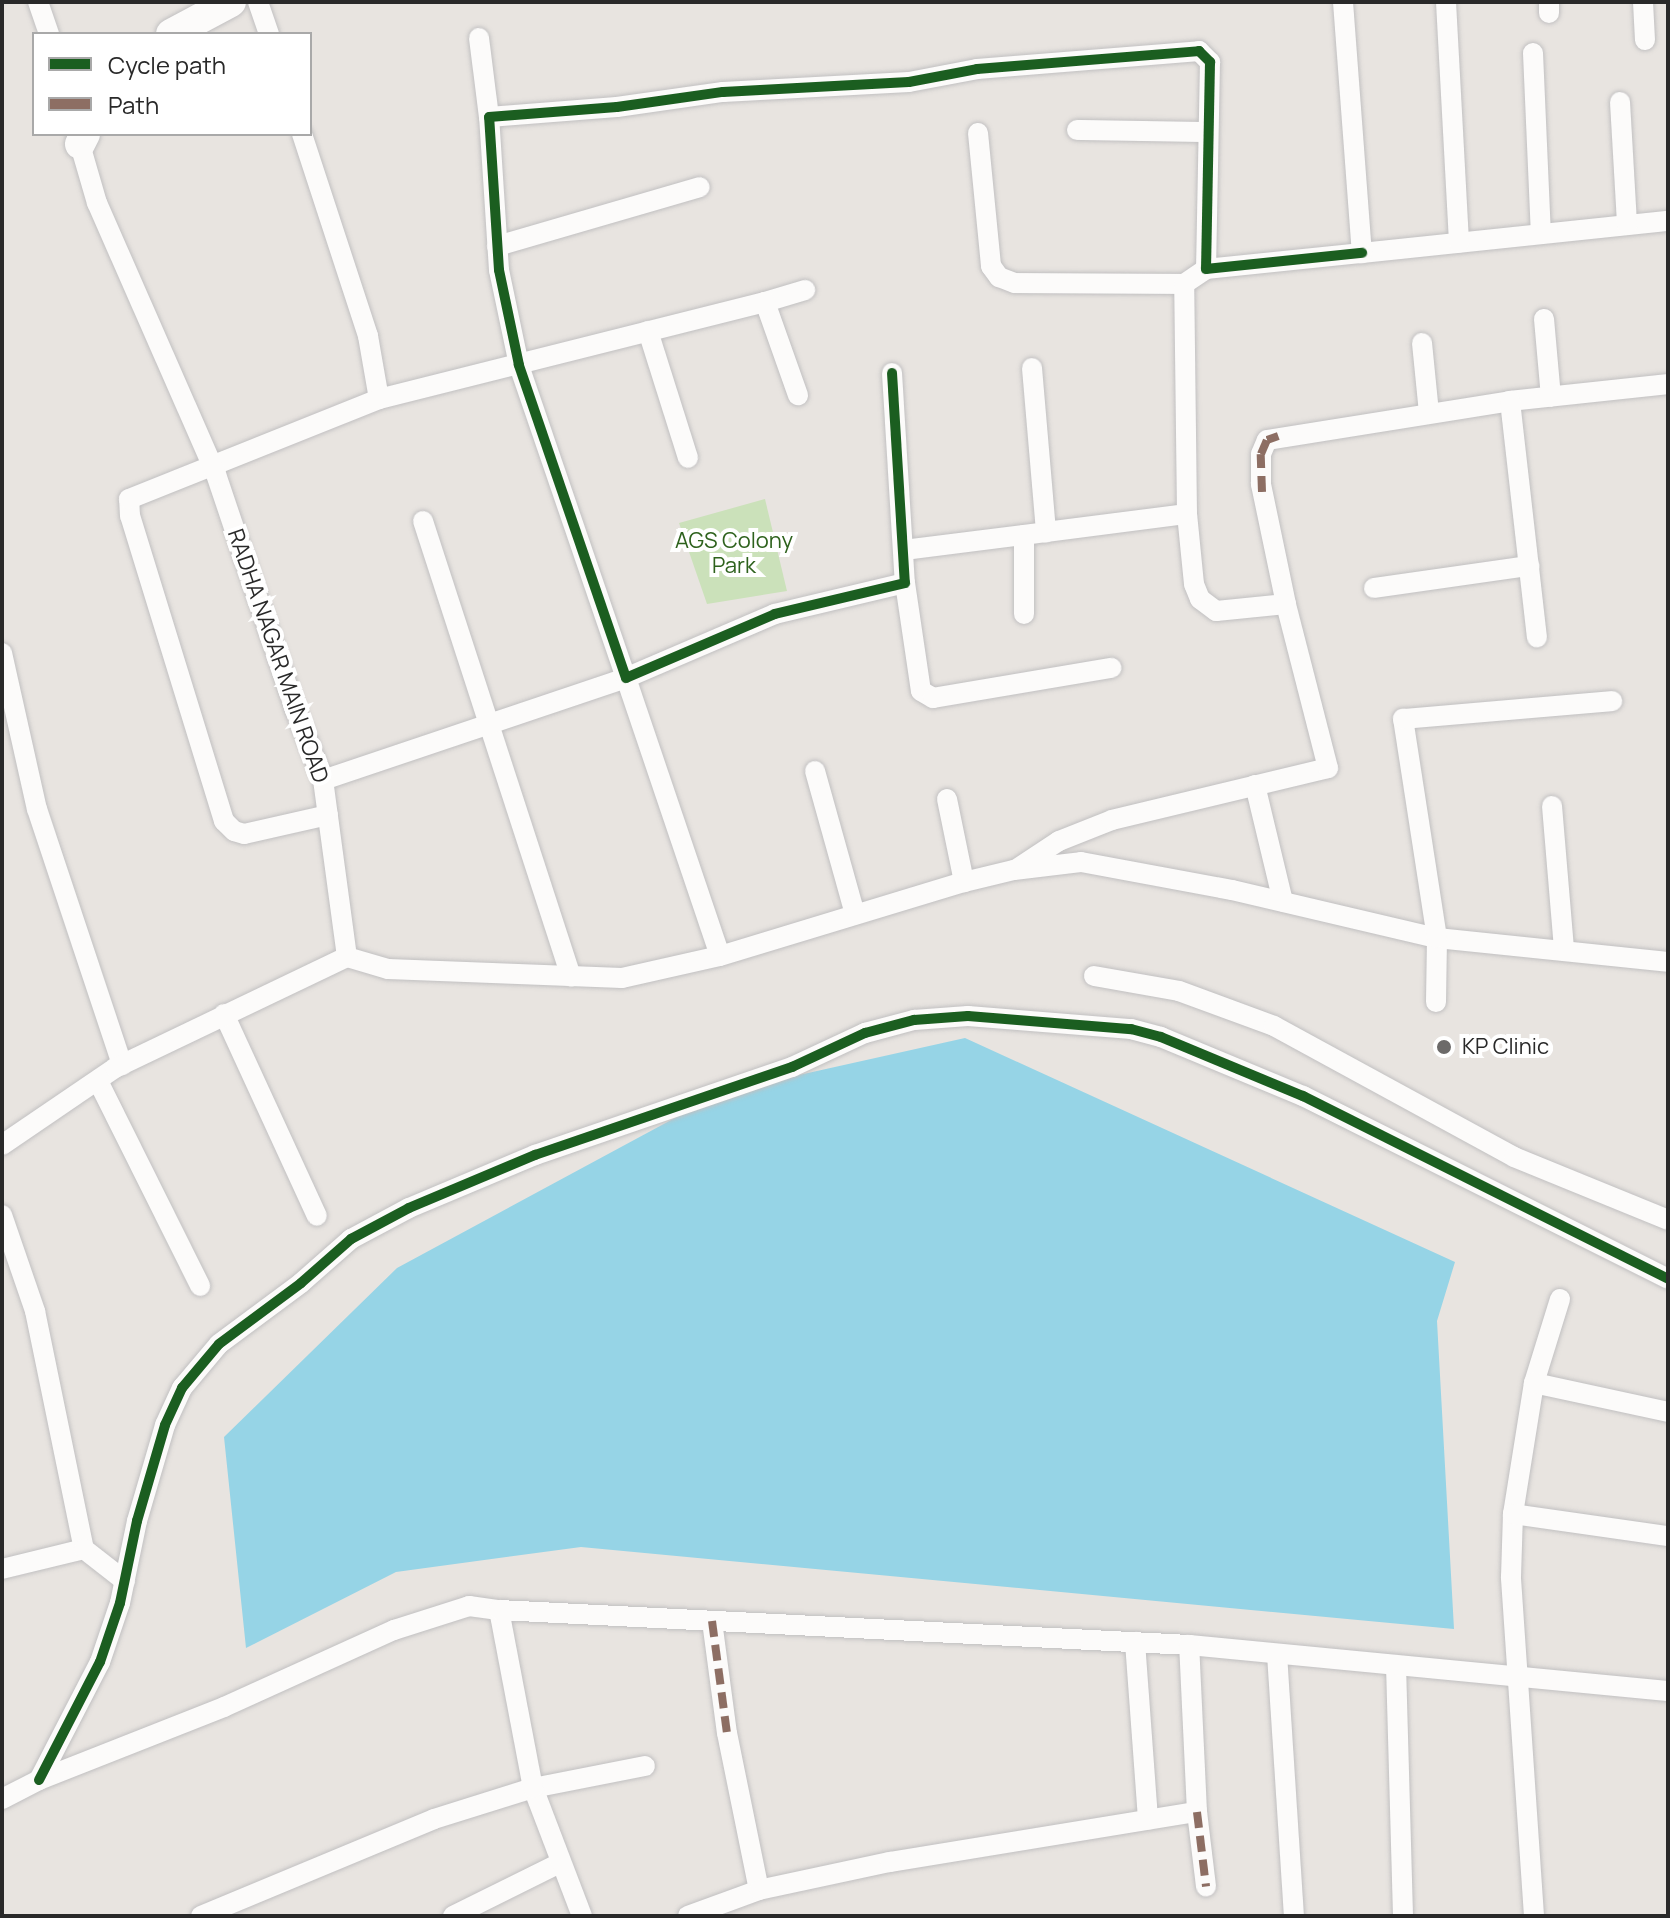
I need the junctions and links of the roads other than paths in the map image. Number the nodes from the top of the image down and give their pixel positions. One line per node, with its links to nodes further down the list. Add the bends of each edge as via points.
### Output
1 (38, 2): 7 (street)
2 (231, 2): 8 (street)
3 (258, 2): 9 (street)
4 (1343, 2): 26 (street)
5 (1446, 2): 24 (street)
6 (1643, 2): 11 (street)
7 (48, 32)
8 (175, 32)
9 (268, 32)
10 (479, 38): 14 (street)
11 (1645, 40)
12 (1533, 53): 23 (street)
13 (1620, 102): 22 (street)
14 (489, 117): 16 (street, via 723,92 909,82 977,69 1199,51 1210,62); 25 (street)
15 (1077, 130): 16 (street)
16 (1208, 132): 27 (street)
17 (978, 133): 28 (street, via 991,266 999,277 1015,283)
18 (303, 136): 40 (street, via 368,336)
19 (81, 137): 44 (street, RADHA NAGAR MAIN ROAD, via 97,203)
20 (700, 187): 25 (street)
21 (1668, 221): 22 (street)
22 (1627, 225): 23 (street)
23 (1541, 234): 24 (street)
24 (1459, 243): 26 (street)
25 (497, 246): 34 (street)
26 (1362, 253): 27 (street)
27 (1206, 269): 28 (street)
28 (1184, 284): 45 (street)
29 (805, 290): 30 (street)
30 (765, 302): 32 (street); 38 (street)
31 (1544, 319): 39 (street)
32 (648, 331): 34 (street); 43 (street)
33 (1422, 343): 42 (street)
34 (519, 365): 40 (street); 58 (street)
35 (1032, 368): 47 (street)
36 (892, 373): 49 (street)
37 (1668, 384): 39 (street)
38 (798, 395)
39 (1551, 397): 41 (street)
40 (379, 399): 44 (street)
41 (1510, 401): 42 (street); 50 (street)
42 (1429, 413): 53 (street, via 1267,440 1261,454 1261,484)
43 (688, 458)
44 (213, 466): 62 (street, RADHA NAGAR MAIN ROAD); 66 (street, via 141,492 129,499 128,507 216,802 224,821 244,834)
45 (1187, 514): 47 (street); 53 (street, via 1194,584 1207,607 1216,611)
46 (423, 521): 60 (street)
47 (1046, 532): 48 (street)
48 (1024, 535): 49 (street); 54 (street)
49 (904, 550): 51 (street)
50 (1529, 566): 52 (street); 55 (street)
51 (905, 583): 57 (street, via 921,691 933,698); 58 (street, via 775,614)
52 (1374, 588)
53 (1286, 604): 63 (street, via 1328,768)
54 (1024, 614)
55 (1537, 637)
56 (2, 653): 80 (street, via 37,809)
57 (1111, 668)
58 (626, 678): 60 (street); 73 (street)
59 (1612, 701): 71 (street, via 1403,719)
60 (489, 724): 62 (street); 77 (street)
61 (815, 771): 70 (street)
62 (323, 780): 66 (street, RADHA NAGAR MAIN ROAD)
63 (1255, 785): 67 (street, via 1112,820 1059,841); 69 (street)
64 (947, 799): 68 (street)
65 (1552, 806): 72 (street)
66 (328, 815): 74 (street, RADHA NAGAR MAIN ROAD)
67 (1014, 870): 68 (street); 69 (street, via 1081,862)
68 (964, 882): 70 (street)
69 (1283, 902): 71 (street)
70 (855, 914): 73 (street)
71 (1437, 938): 72 (street); 78 (street)
72 (1564, 949): 75 (street)
73 (720, 956): 77 (street, via 622,978)
74 (347, 957): 77 (street, via 388,969); 79 (street)
75 (1668, 962)
76 (1094, 976): 85 (street, via 1179,991 1274,1026 1514,1157)
77 (571, 977)
78 (1436, 1002)
79 (224, 1014): 80 (street); 84 (street)
80 (122, 1065): 81 (street)
81 (98, 1081): 82 (street); 87 (street)
82 (2, 1145)
83 (2, 1215): 93 (street, via 35,1311)
84 (317, 1216)
85 (1668, 1220)
86 (1668, 1279): 95 (street, via 1303,1096 1161,1037 1131,1029 968,1016 914,1020 865,1033 792,1067 535,1155 409,1208 351,1239 219,1344 182,1388 165,1425)
87 (200, 1286)
88 (1560, 1299): 89 (street)
89 (1534, 1383): 90 (street); 91 (street)
90 (1668, 1412)
91 (1513, 1514): 92 (street); 102 (street)
92 (1668, 1536)
93 (84, 1549): 94 (street); 95 (street)
94 (2, 1569)
95 (125, 1581): 105 (street, via 100,1662)
96 (499, 1610): 97 (street); 105 (street, via 469,1606 394,1630 224,1707); 106 (street)
97 (712, 1621): 98 (street); 112 (street, via 727,1733)
98 (1135, 1642): 99 (street); 109 (street)
99 (1189, 1645): 100 (street); 108 (street)
100 (1277, 1654): 101 (street); 117 (street)
101 (1396, 1665): 102 (street); 118 (street)
102 (1518, 1676): 103 (street); 119 (street)
103 (1668, 1691)
104 (645, 1766): 106 (street)
105 (39, 1780): 107 (street)
106 (533, 1788): 110 (street); 114 (street, via 434,1819)
107 (2, 1799)
108 (1197, 1812): 109 (street); 111 (street)
109 (1148, 1820): 112 (street, via 890,1862)
110 (560, 1863): 115 (street); 116 (street)
111 (1206, 1886)
112 (759, 1890): 113 (street)
113 (700, 1915)
114 (201, 1916)
115 (453, 1916)
116 (582, 1916)
117 (1294, 1916)
118 (1403, 1916)
119 (1534, 1916)

